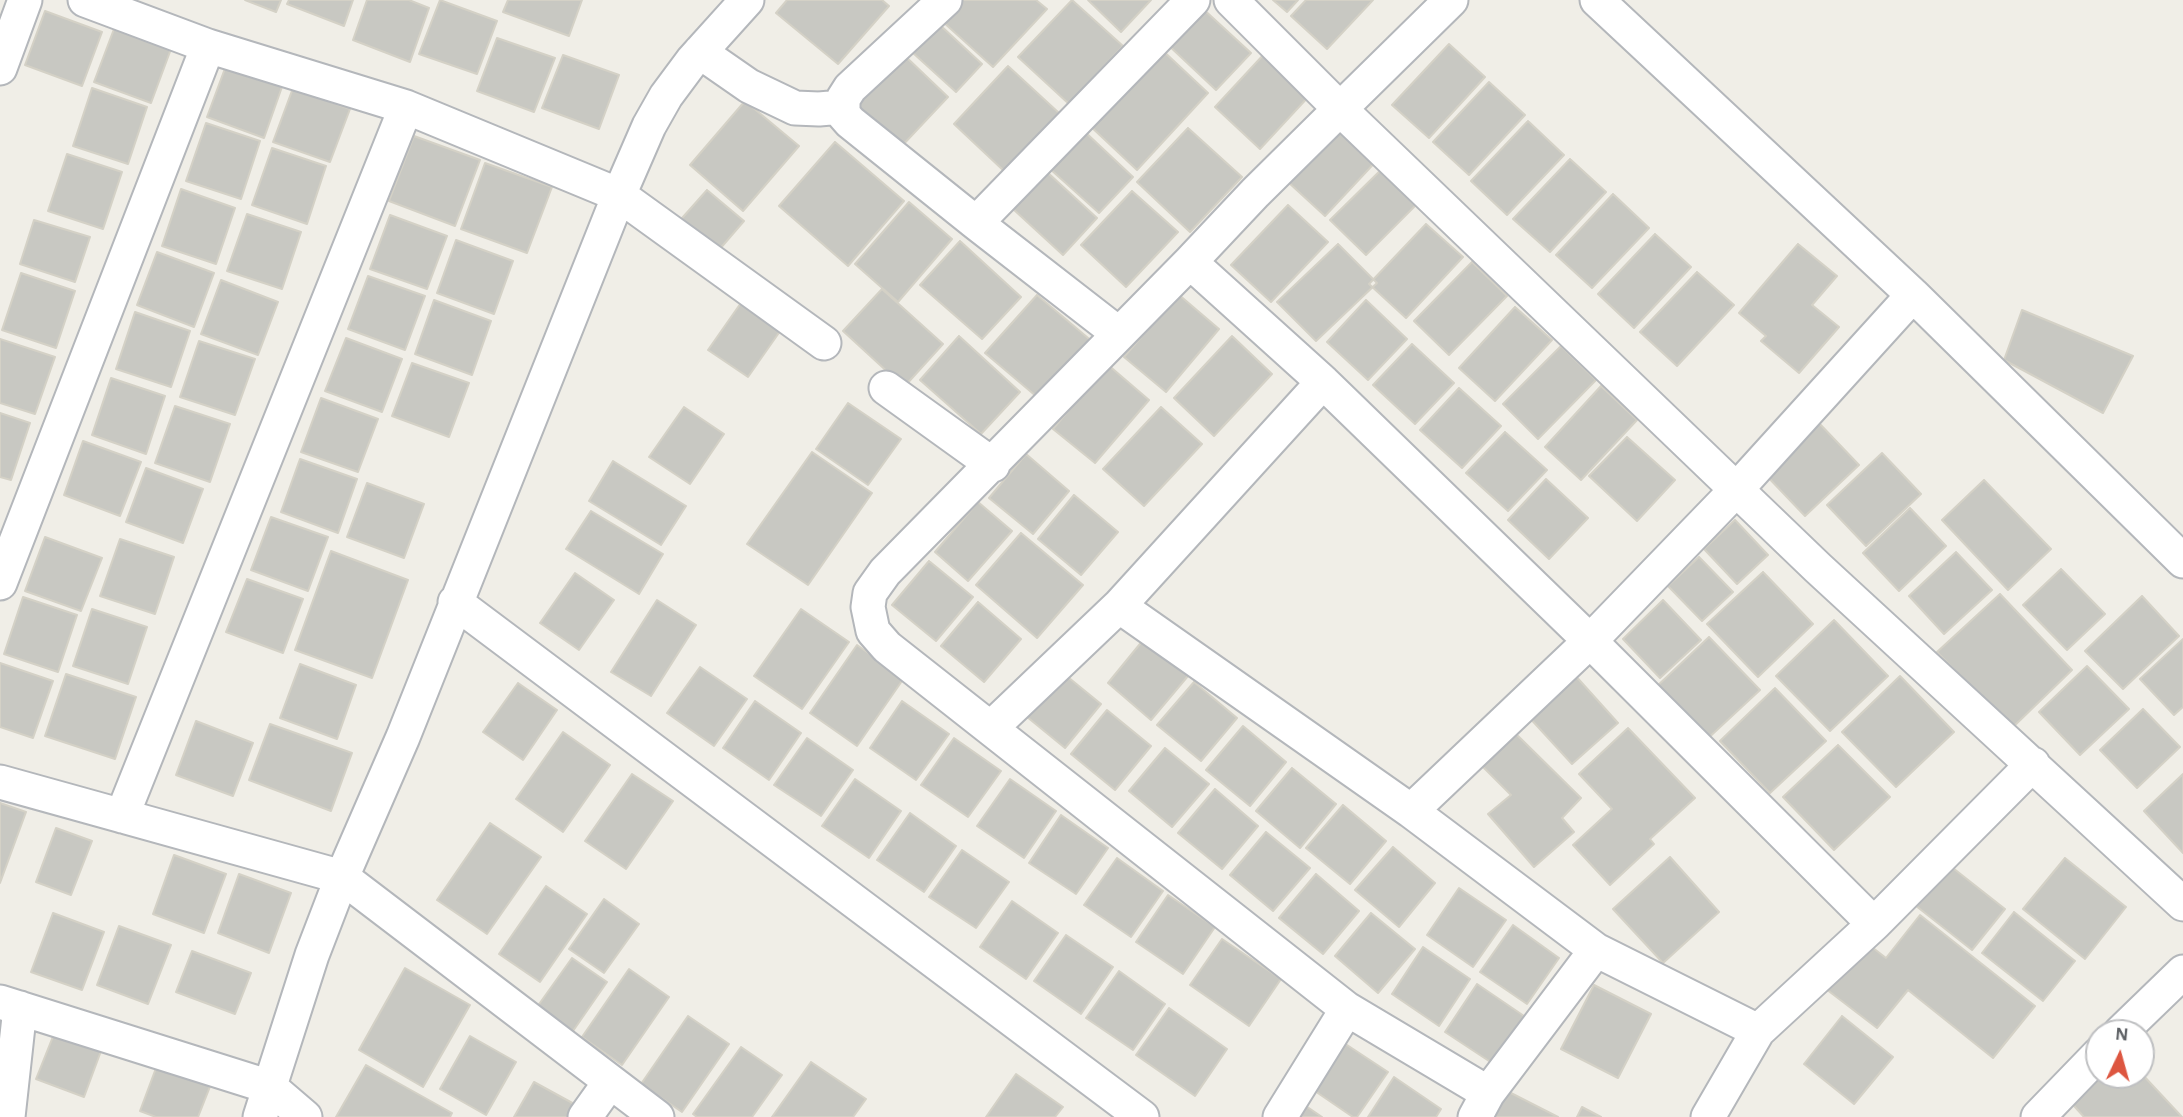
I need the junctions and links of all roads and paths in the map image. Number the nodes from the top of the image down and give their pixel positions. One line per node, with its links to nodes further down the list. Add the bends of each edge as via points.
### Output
1 (25, 0): 11 (street)
2 (85, 0): 9 (street)
3 (747, 0): 10 (street)
4 (945, 0): 13 (street, via 850,88)
5 (1193, 0): 16 (street)
6 (1231, 0): 14 (street)
7 (1451, 0): 14 (street)
8 (1597, 0): 18 (street)
9 (208, 46): 12 (street); 26 (street)
10 (701, 52): 13 (street, via 748,86 795,108); 15 (street, via 649,125)
11 (0, 68)
12 (406, 107): 15 (street); 34 (street)
13 (842, 107): 16 (street, via 850,122)
14 (1340, 109): 17 (street); 24 (street)
15 (619, 195): 20 (street); 27 (street)
16 (975, 223): 19 (street)
17 (1191, 262): 19 (street); 21 (street)
18 (1913, 295): 24 (street); 25 (street)
19 (1119, 334): 23 (street)
20 (824, 343)
21 (1323, 382): 28 (street); 29 (street)
22 (886, 388): 23 (street)
23 (993, 465): 30 (street, via 885,572 870,593 868,607 873,631 887,647)
24 (1736, 490): 29 (street); 31 (street)
25 (2183, 561)
26 (0, 583)
27 (455, 602): 35 (street); 52 (street)
28 (1119, 606): 30 (street); 33 (street)
29 (1590, 641): 33 (street); 37 (street)
30 (992, 727): 41 (street)
31 (2033, 764): 36 (street); 37 (street)
32 (0, 782): 34 (street)
33 (1410, 811): 38 (street)
34 (122, 816): 35 (street)
35 (342, 877): 45 (street); 46 (street)
36 (2183, 904)
37 (1874, 924): 43 (street)
38 (1596, 950): 43 (street); 47 (street)
39 (2183, 972): 42 (street)
40 (10, 1005): 46 (street); 48 (street)
41 (1347, 1009): 47 (street); 53 (street)
42 (2134, 1019)
43 (1758, 1031): 54 (street)
44 (2085, 1068): 55 (street)
45 (610, 1083): 50 (street); 51 (street)
46 (265, 1102): 49 (street)
47 (1481, 1105)
48 (8, 1117)
49 (306, 1117)
50 (584, 1117)
51 (657, 1117)
52 (1142, 1117)
53 (1280, 1117)
54 (1708, 1117)
55 (2038, 1117)

